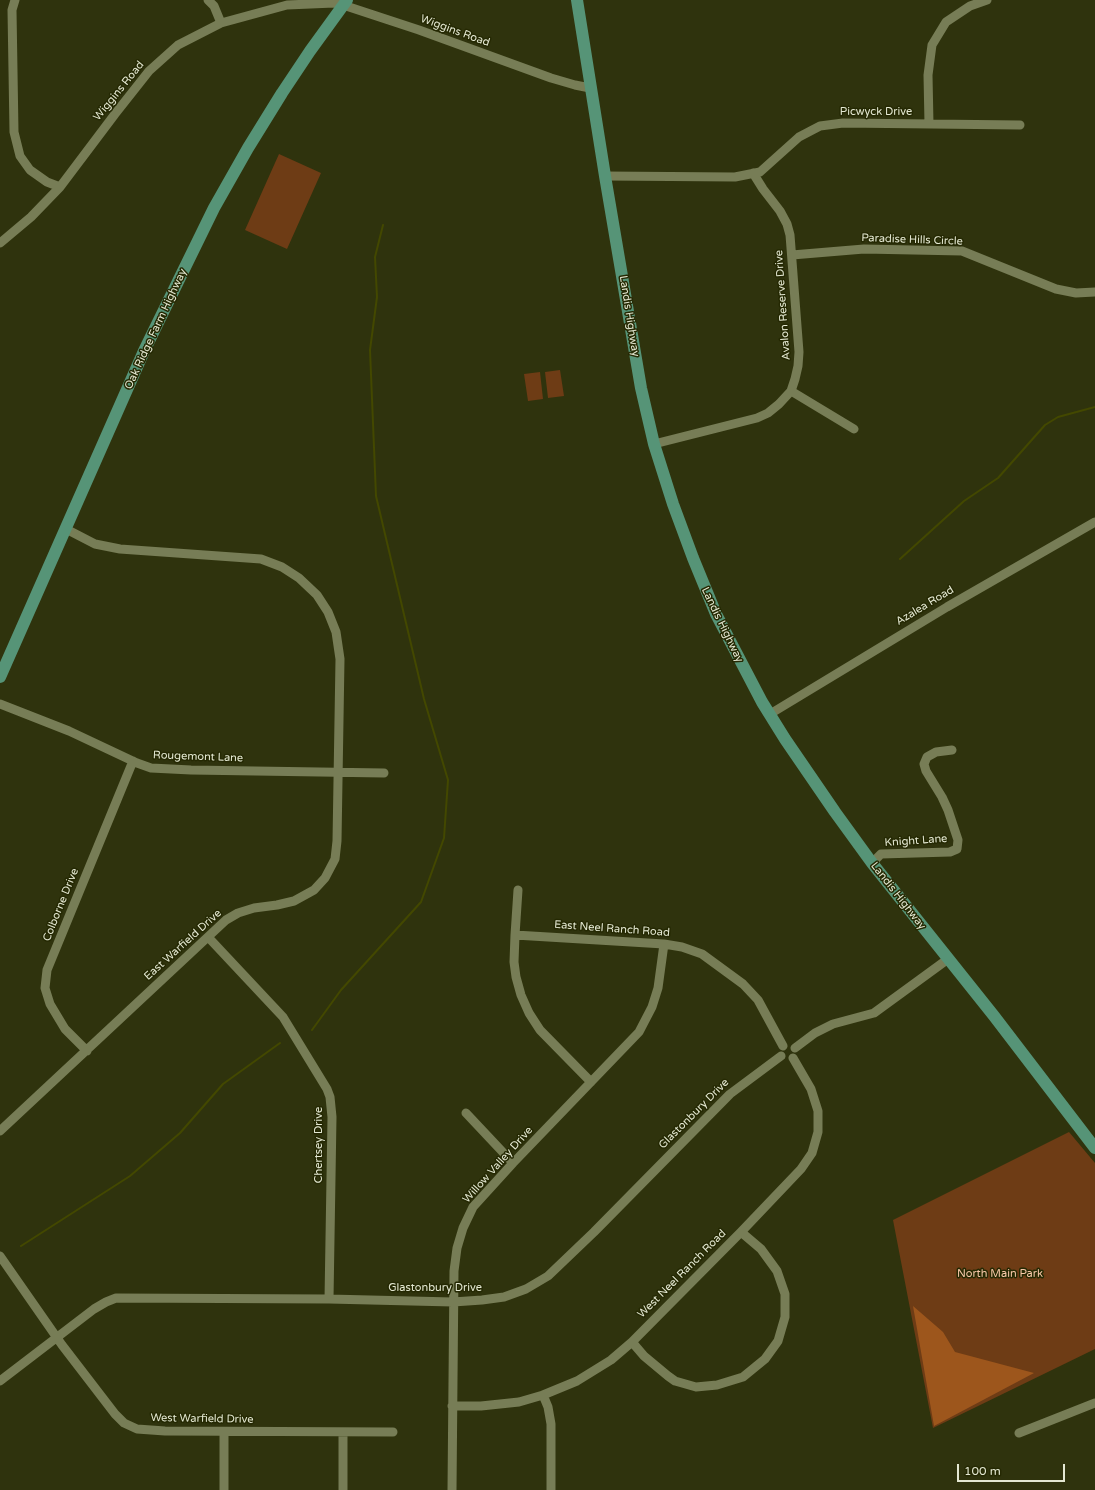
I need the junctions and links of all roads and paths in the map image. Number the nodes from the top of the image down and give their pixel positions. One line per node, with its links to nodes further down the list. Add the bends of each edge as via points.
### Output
1 (16, 0): 12 (street, via 12,10 14,132 20,156 30,170 47,182)
2 (208, 0): 6 (street, via 214,6)
3 (578, 0): 7 (main road, Landis Highway)
4 (987, 0): 8 (street, via 970,6 946,22 932,45 928,75)
5 (345, 3): 6 (street, Wiggins Road, via 287,5); 7 (street, Wiggins Road, via 552,78); 20 (main road, Oak Ridge Farm Highway, via 273,106 214,208 144,351)
6 (221, 23): 12 (street, Wiggins Road, via 178,45 149,70)
7 (590, 88): 11 (main road, Landis Highway)
8 (929, 124): 9 (street, Picwyck Drive); 10 (street, Picwyck Drive, via 843,123 820,126 798,137 760,172)
9 (1020, 125)
10 (753, 173): 11 (street, Picwyck Drive, via 735,177); 14 (street, Avalon Reserve Drive, via 787,224)
11 (605, 176): 18 (main road, Landis Highway, via 640,381)
12 (60, 187): 13 (street, Wiggins Road, via 31,217)
13 (0, 243)
14 (792, 255): 15 (street, Paradise Hills Circle, via 864,249 962,251 1056,289 1076,293); 16 (street, Avalon Reserve Drive, via 799,352 797,373)
15 (1095, 292)
16 (790, 390): 17 (street); 18 (street, Avalon Reserve Drive, via 779,404 757,418)
17 (854, 430)
18 (654, 444): 23 (main road, Landis Highway, via 706,593 746,674)
19 (1095, 522): 23 (street, Azalea Road, via 953,603)
20 (66, 528): 21 (main road, Oak Ridge Farm Highway); 26 (street, East Warfield Drive, via 95,544 115,548 260,558 300,578 317,595 328,612 336,632 340,659)
21 (0, 677)
22 (0, 704): 25 (street, Rougemont Lane, via 69,731)
23 (770, 714): 28 (main road, Landis Highway)
24 (952, 750): 28 (street, Knight Lane, via 936,752 928,757 924,764 948,810 958,840 957,849 950,852 881,854)
25 (133, 761): 26 (street, Rougemont Lane, via 151,768); 36 (street, Colborne Drive, via 47,970 45,988 50,1004 65,1029)
26 (337, 772): 27 (street, Rougemont Lane); 31 (street, East Warfield Drive, via 335,859 325,878 314,890 294,901 238,913 226,920)
27 (384, 773)
28 (872, 863): 33 (main road, Landis Highway)
29 (518, 890): 30 (street)
30 (514, 935): 32 (street, East Neel Ranch Road); 39 (street, via 516,977 529,1013 548,1040)
31 (208, 937): 36 (street, East Warfield Drive); 46 (street, Chertsey Drive, via 283,1017 330,1097)
32 (664, 944): 34 (street, East Neel Ranch Road, via 702,954 743,984 758,1000); 39 (street, Willow Valley Drive, via 658,988 652,1007 639,1032)
33 (948, 959): 35 (street, via 874,1013 833,1024 814,1033); 42 (main road, Landis Highway)
34 (783, 1046): 35 (street, via 790,1044); 37 (street, via 780,1050)
35 (795, 1048): 38 (street)
36 (87, 1051): 41 (street, East Warfield Drive)
37 (781, 1056): 38 (street, via 788,1060); 47 (street, Glastonbury Drive, via 730,1094 548,1276 526,1289 504,1297)
38 (793, 1058): 44 (street, West Neel Ranch Road, via 811,1089 818,1111 818,1132 812,1153 801,1169)
39 (591, 1082): 43 (street, Willow Valley Drive)
40 (466, 1113): 43 (street)
41 (0, 1131)
42 (1095, 1148)
43 (513, 1163): 47 (street, Willow Valley Drive, via 473,1208 463,1228 457,1248)
44 (741, 1232): 49 (street, West Neel Ranch Road); 49 (street, via 761,1249 773,1265 785,1294 785,1317 778,1341 765,1359 743,1377 717,1385 696,1386 675,1381 644,1356)
45 (0, 1256): 48 (street, West Warfield Drive)
46 (330, 1299): 47 (street, Glastonbury Drive); 48 (street, Glastonbury Drive, via 116,1298 94,1309)
47 (453, 1302): 53 (street, Willow Valley Drive)
48 (57, 1338): 50 (street, Glastonbury Drive); 54 (street, West Warfield Drive, via 124,1423 148,1431)
49 (632, 1342): 51 (street, West Neel Ranch Road, via 611,1360 577,1381)
50 (0, 1381)
51 (543, 1395): 53 (street, West Neel Ranch Road, via 519,1402); 61 (street, via 551,1424)
52 (1095, 1403): 57 (street)
53 (452, 1406): 60 (street, Willow Valley Drive)
54 (224, 1432): 55 (street, West Warfield Drive); 58 (street)
55 (343, 1432): 56 (street, West Warfield Drive); 59 (street)
56 (393, 1432)
57 (1019, 1433)
58 (224, 1490)
59 (343, 1490)
60 (452, 1490)
61 (551, 1490)

